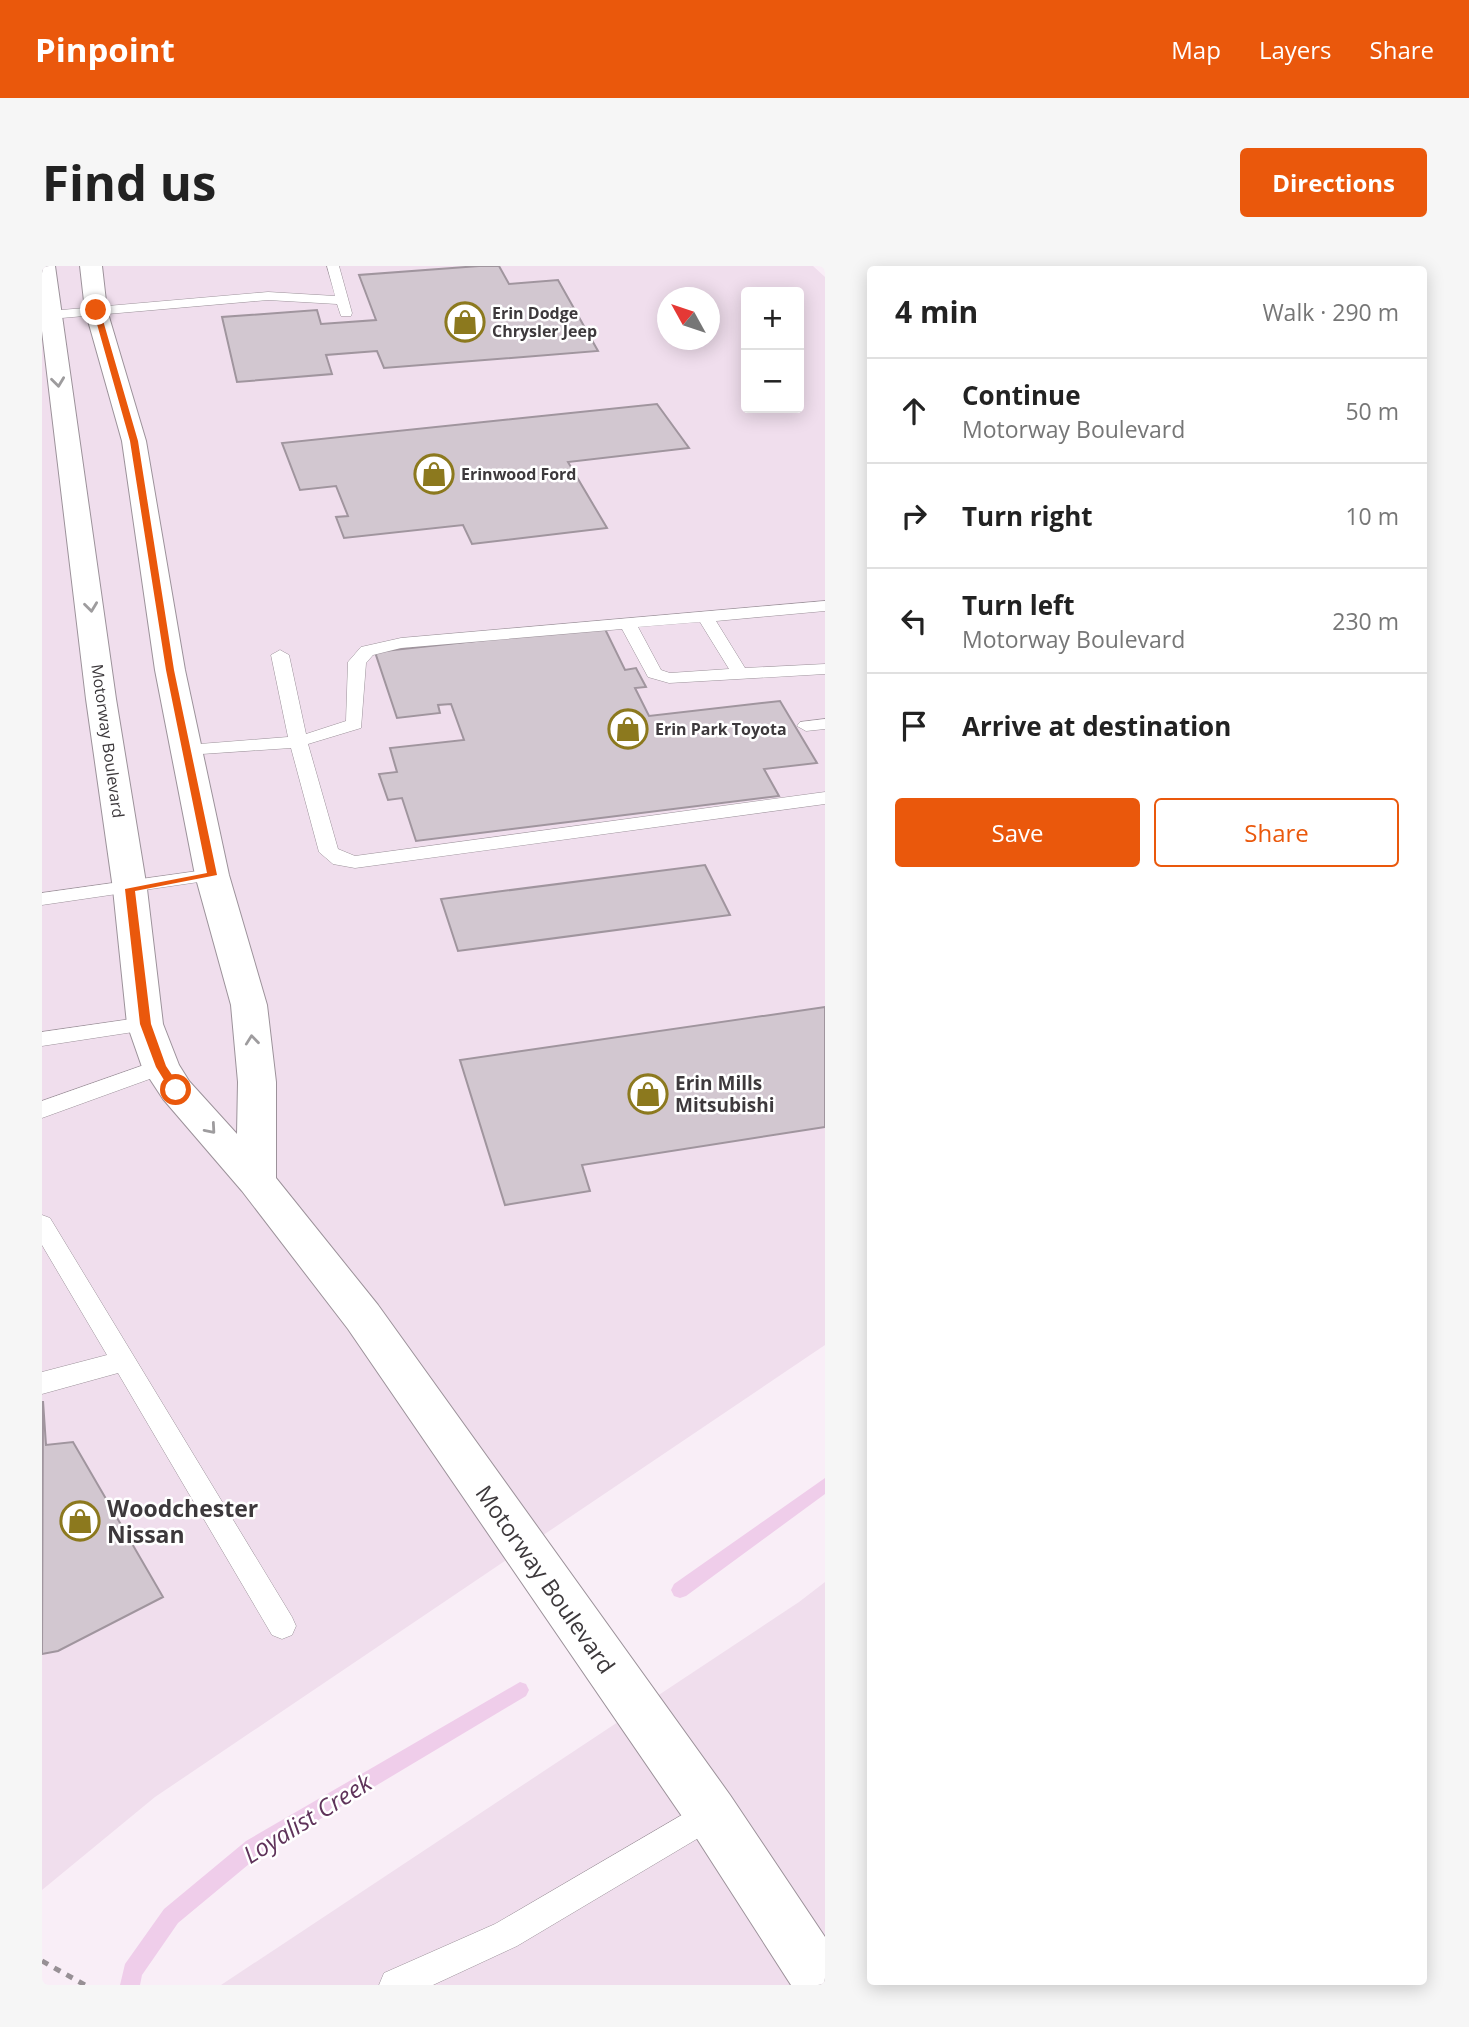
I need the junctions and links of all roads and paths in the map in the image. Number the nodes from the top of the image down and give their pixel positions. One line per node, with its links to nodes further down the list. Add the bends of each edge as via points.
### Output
1 (44, 266): 7 (street, Motorway Boulevard)
2 (91, 266): 5 (street)
3 (333, 266): 4 (lane)
4 (341, 300): 5 (lane, via 268,296); 6 (lane)
5 (96, 310): 7 (lane); 15 (street, via 134,441)
6 (346, 313)
7 (50, 314): 18 (street, Motorway Boulevard, one-way to 18)
8 (825, 607): 9 (lane)
9 (704, 615): 10 (lane); 13 (lane)
10 (627, 622): 13 (lane, via 654,673 669,678); 14 (lane, via 401,643 367,651 357,662 355,724 327,737)
11 (279, 655): 14 (lane)
12 (825, 669): 13 (lane)
13 (740, 673)
14 (299, 741): 15 (lane); 16 (lane, via 329,852 340,860 355,862)
15 (187, 750): 17 (street)
16 (825, 798)
17 (212, 875): 18 (lane); 24 (street, one-way to 17, via 257,1082 249,1005)
18 (130, 889): 19 (lane); 20 (street, Motorway Boulevard)
19 (42, 899)
20 (145, 1024): 21 (lane); 22 (street, Motorway Boulevard)
21 (42, 1039)
22 (161, 1067): 23 (lane); 24 (street, Motorway Boulevard, one-way to 24)
23 (42, 1110)
24 (256, 1181): 29 (street, Motorway Boulevard, via 363,1317)
25 (42, 1224): 26 (lane)
26 (125, 1361): 27 (lane); 28 (lane)
27 (42, 1383)
28 (282, 1626)
29 (711, 1813): 32 (lane, via 506,1935); 33 (street, Motorway Boulevard)
30 (42, 1961): 31 (path)
31 (85, 1985)
32 (396, 1985)
33 (824, 1985)

